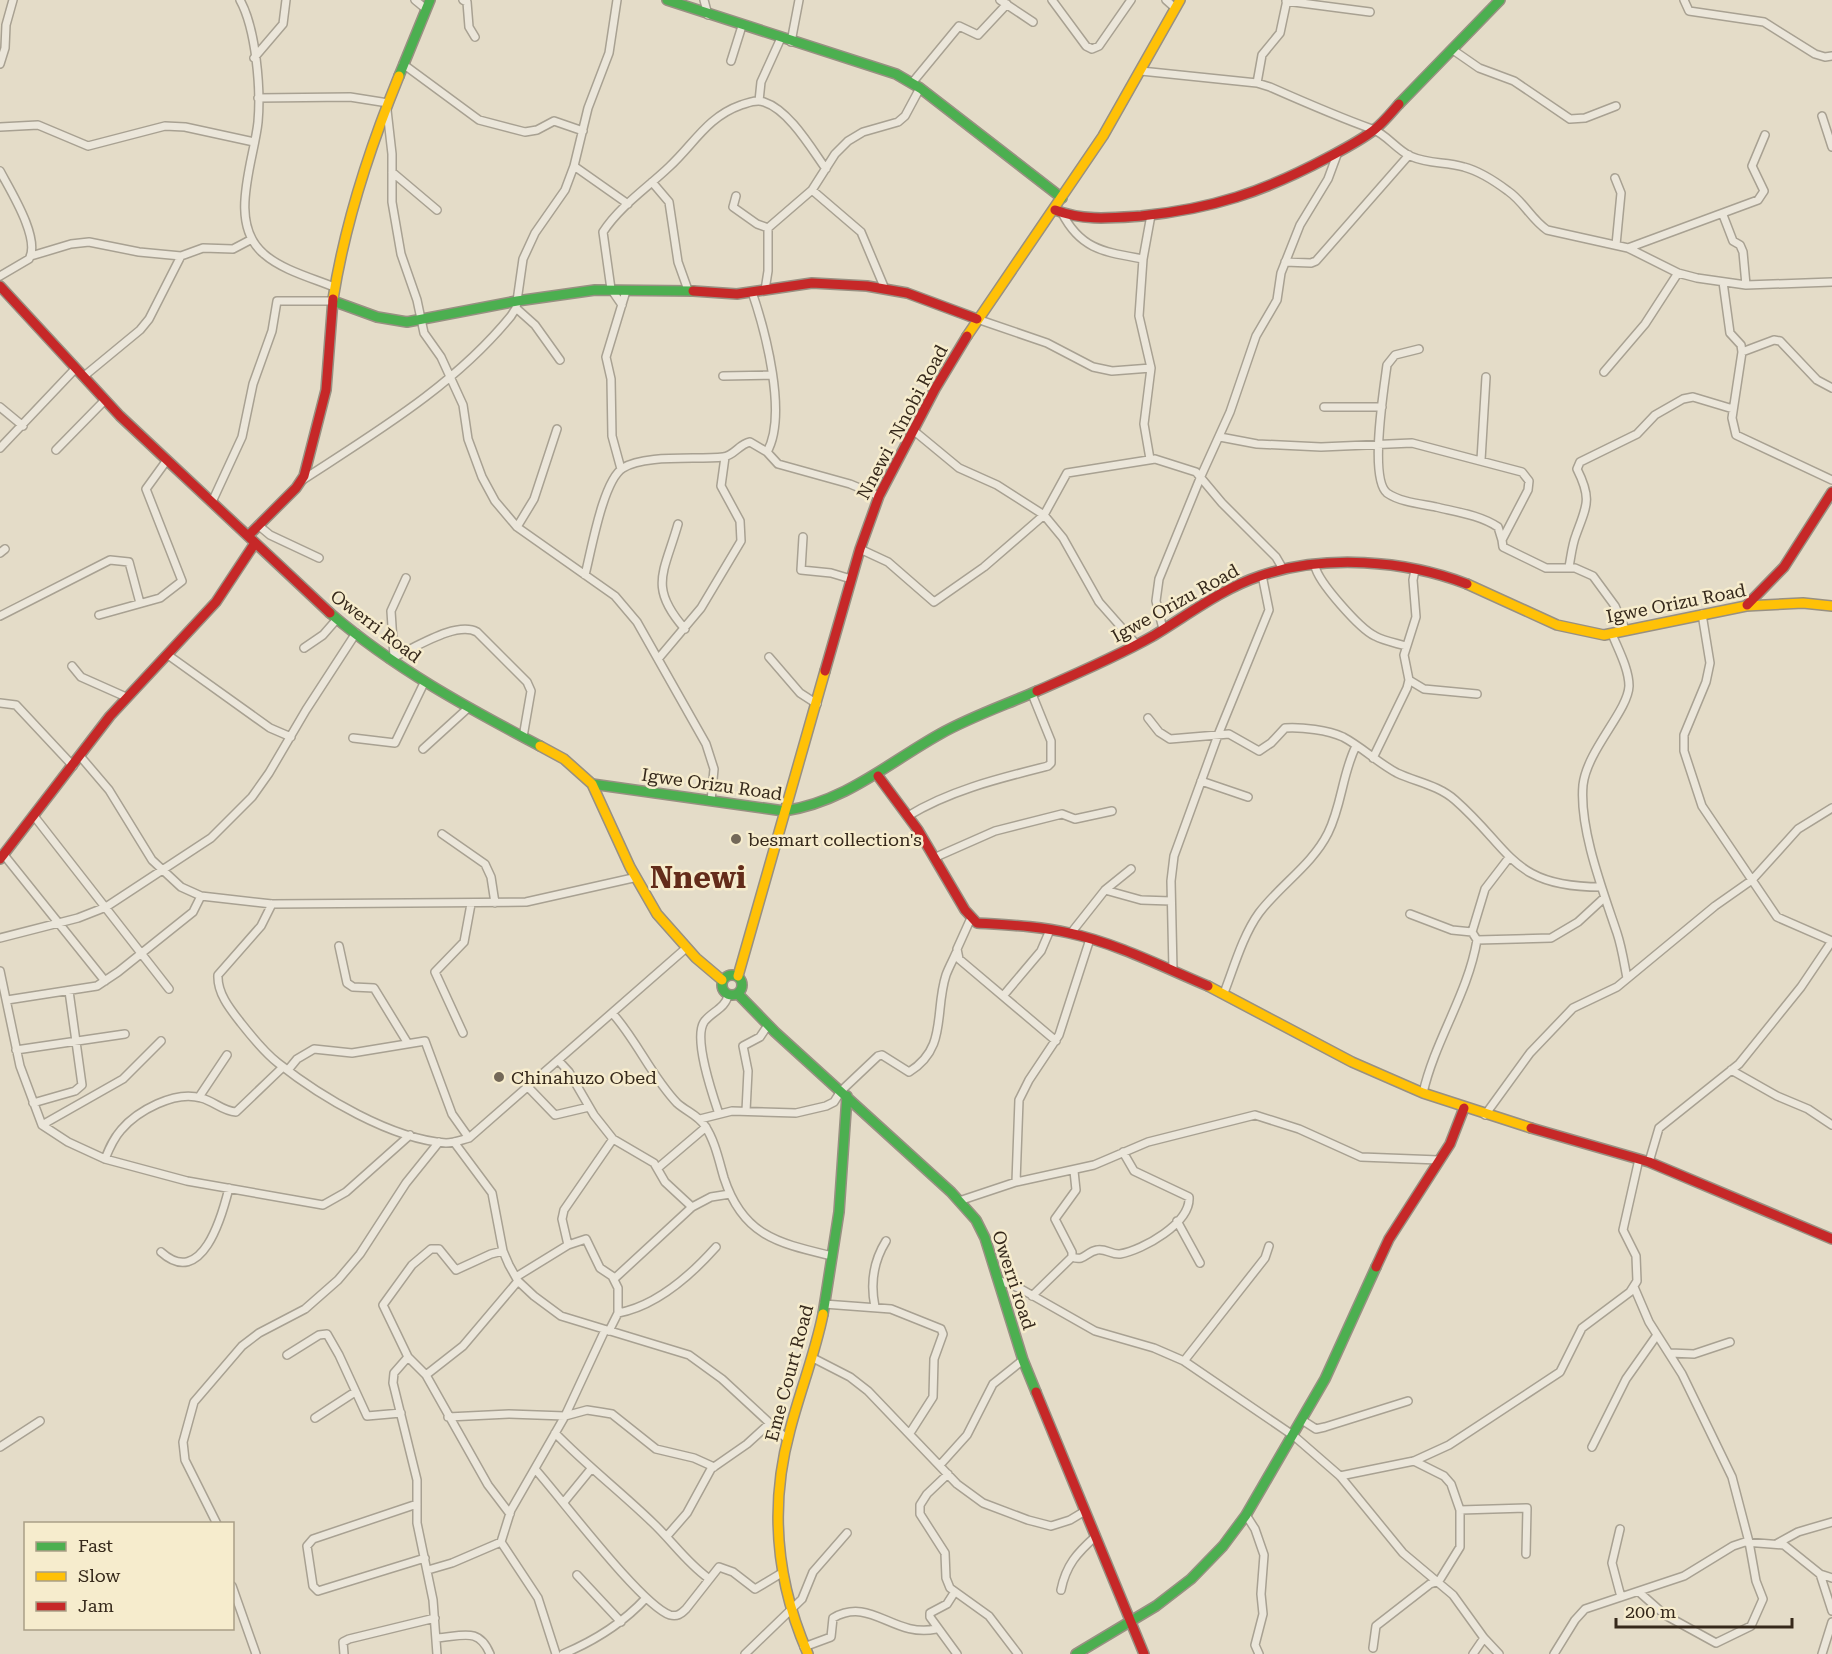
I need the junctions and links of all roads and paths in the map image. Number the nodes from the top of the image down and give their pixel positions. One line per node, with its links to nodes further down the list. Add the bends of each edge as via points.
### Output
1 (13, 0): 22 (street)
2 (240, 0): 29 (street, via 247,15)
3 (286, 0): 29 (street, via 283,24)
4 (414, 0): 17 (street)
5 (463, 0): 24 (street, via 467,2 469,27)
6 (617, 0): 42 (street, via 609,53)
7 (667, 0): 20 (street)
8 (704, 0): 20 (street)
9 (800, 0): 26 (street)
10 (1052, 0): 11 (street, via 1092,49 1099,46)
11 (1131, 0)
12 (1166, 0): 18 (street)
13 (1286, 0): 19 (street); 34 (street, via 1280,33 1262,55)
14 (1500, 0): 27 (street)
15 (1684, 0): 28 (street, via 1689,11 1764,22 1815,54)
16 (1003, 2): 21 (street); 35 (street, via 978,35 959,26)
17 (428, 4): 32 (street)
18 (1177, 4): 33 (street, Nnewi -Nnobi Road)
19 (1370, 12)
20 (708, 15): 23 (street)
21 (1033, 22)
22 (3, 24): 31 (street, via 5,48)
23 (742, 26): 25 (street); 30 (street)
24 (475, 37)
25 (781, 38): 26 (street); 37 (street, via 761,82)
26 (791, 42): 35 (street, via 896,74)
27 (1453, 50): 39 (street, via 1479,68 1514,81 1570,119 1585,118); 43 (street)
28 (1832, 56)
29 (254, 58): 36 (street)
30 (731, 60)
31 (0, 64)
32 (403, 64): 38 (street); 42 (street, via 479,120 525,132 554,121)
33 (1141, 72): 34 (street); 57 (street, Nnewi -Nnobi Road)
34 (1257, 83): 43 (street)
35 (916, 86): 50 (street, via 898,122 863,132 848,141); 57 (street)
36 (258, 98): 38 (street, via 350,97); 45 (street)
37 (759, 101): 50 (street, via 771,105 795,126); 54 (street, via 735,107 711,120)
38 (387, 105): 52 (street); 77 (street, via 341,248)
39 (1616, 106)
40 (1822, 116): 46 (street)
41 (0, 127): 45 (street, via 38,125 88,146 165,126)
42 (583, 130): 49 (street)
43 (1374, 130): 47 (street); 48 (street)
44 (1765, 135): 61 (street, via 1752,166 1763,185 1763,195)
45 (254, 142): 64 (street, via 244,200)
46 (1832, 147)
47 (1338, 152): 62 (street, via 1222,203); 70 (street, via 1335,167 1300,225)
48 (1409, 155): 65 (street, via 1432,164 1473,170 1509,191 1547,230); 70 (street, via 1316,261)
49 (574, 166): 58 (street); 85 (street, via 565,190 535,232 523,259)
50 (826, 169): 55 (street)
51 (0, 171): 67 (street, via 23,217)
52 (392, 172): 59 (street); 88 (street, via 392,202 401,254)
53 (1615, 178): 65 (street, via 1621,193)
54 (652, 182): 58 (street); 80 (street, via 669,202 678,262)
55 (812, 190): 63 (street); 79 (street, via 861,232)
56 (736, 196): 63 (street, via 733,207)
57 (1062, 198): 60 (street, Nnewi -Nnobi Road)
58 (628, 204): 78 (street, via 603,232)
59 (437, 210)
60 (1059, 211): 62 (street, via 1085,218); 69 (street, via 1074,234 1084,241 1107,253); 87 (street, Nnewi -Nnobi Road)
61 (1723, 214): 66 (street); 75 (street, via 1743,252)
62 (1151, 215): 69 (street)
63 (768, 228): 81 (street)
64 (252, 239): 68 (street, via 233,249 203,248); 77 (street, via 274,262)
65 (1616, 245): 66 (street)
66 (1628, 248): 71 (street)
67 (31, 256): 68 (street, via 89,242); 72 (street)
68 (181, 256): 94 (street, via 154,311 140,330)
69 (1143, 259): 92 (street, via 1139,316)
70 (1285, 262): 108 (street, via 1277,300 1256,336)
71 (1678, 273): 73 (street); 93 (street, via 1646,324)
72 (0, 276)
73 (1724, 282): 75 (street); 90 (street, via 1730,333)
74 (1832, 282): 75 (street)
75 (1746, 285)
76 (0, 286): 94 (street, Owerri Road)
77 (334, 287): 84 (street)
78 (611, 289): 82 (street); 85 (street); 86 (street)
79 (885, 289): 81 (street, via 812,283); 87 (street, via 907,293)
80 (688, 290): 82 (street); 83 (street)
81 (765, 290): 83 (street)
82 (626, 291): 86 (street)
83 (752, 292): 95 (street, via 769,346)
84 (333, 301): 88 (street, via 393,321); 120 (street, via 326,390); 123 (street, via 277,301 242,436)
85 (516, 305): 88 (street); 91 (street); 98 (street, via 506,323)
86 (622, 305): 117 (street, via 606,357 611,379 612,435)
87 (977, 320): 92 (street, via 1047,343 1093,367 1112,371); 107 (street, Nnewi -Nnobi Road)
88 (421, 321): 98 (street, via 424,333)
89 (1419, 349): 103 (street, via 1390,359)
90 (1742, 352): 99 (street, via 1780,341 1817,380); 104 (street)
91 (560, 360)
92 (1151, 368): 114 (street, via 1144,424)
93 (1604, 372)
94 (79, 373): 100 (street, Owerri Road); 105 (street)
95 (771, 375): 96 (street); 112 (street, via 775,430)
96 (723, 376)
97 (1486, 377): 116 (street)
98 (452, 378): 120 (street); 127 (street, via 482,477 495,501)
99 (1832, 388)
100 (105, 400): 111 (street); 115 (street, Owerri Road)
101 (0, 407): 105 (street)
102 (1324, 407): 103 (street)
103 (1382, 407): 109 (street)
104 (1733, 409): 119 (street, via 1736,435); 134 (street, via 1688,398 1655,415 1637,434 1580,462 1577,469 1586,485 1588,503)
105 (23, 426): 110 (street)
106 (557, 429): 127 (street, via 534,499)
107 (913, 430): 122 (street, Nnewi -Nnobi Road); 124 (street, via 959,468 997,485)
108 (1220, 437): 109 (street, via 1257,444); 118 (street)
109 (1379, 445): 116 (street, via 1412,443); 130 (street, via 1378,470 1388,494 1493,523)
110 (0, 448)
111 (56, 450)
112 (767, 452): 113 (street, via 750,442); 122 (street, via 778,464)
113 (724, 457): 117 (street, via 658,460); 148 (street, via 721,486 743,535)
114 (1150, 459): 118 (street, via 1175,464); 124 (street, via 1067,473)
115 (167, 460): 123 (street, Owerri Road); 141 (street, via 146,489 182,581 160,598)
116 (1481, 460): 130 (street, via 1522,472 1529,481)
117 (621, 469): 137 (street, via 600,510)
118 (1201, 476): 135 (street); 149 (street, via 1156,590)
119 (1832, 480)
120 (301, 481): 126 (street)
121 (1832, 492): 142 (street, via 1784,567)
122 (879, 496): 131 (street, Nnewi -Nnobi Road)
123 (212, 502): 129 (street, Owerri Road)
124 (1044, 515): 131 (street, via 1014,544 934,602 888,562); 153 (street, via 1063,538 1099,602)
125 (678, 524): 148 (street, via 661,593)
126 (258, 525): 129 (street); 132 (street, via 270,535)
127 (517, 527): 137 (street)
128 (803, 537): 140 (street, via 801,570)
129 (251, 540): 147 (street, Owerri Road); 156 (street, via 216,602)
130 (1502, 540): 134 (street, via 1503,547 1534,564)
131 (860, 549): 140 (street, Nnewi -Nnobi Road)
132 (319, 558)
133 (1315, 566): 135 (street, Igwe Orizu Road); 136 (street, Igwe Orizu Road, via 1368,565); 154 (street, via 1329,593 1370,633)
134 (1569, 567): 150 (street, via 1593,576 1615,606)
135 (1283, 569): 138 (street, Igwe Orizu Road)
136 (1415, 570): 152 (street, Igwe Orizu Road, via 1482,590 1565,629 1585,635); 154 (street, via 1416,616)
137 (585, 575): 159 (street, via 628,610)
138 (1262, 575): 149 (street, Igwe Orizu Road, via 1222,593); 170 (street, via 1269,610)
139 (406, 578): 158 (street, via 391,611)
140 (851, 579): 167 (street, Nnewi -Nnobi Road)
141 (140, 603): 145 (street); 146 (street, via 129,562 110,560)
142 (1747, 605): 143 (street, Igwe Orizu Road, via 1802,602); 144 (street, Igwe Orizu Road)
143 (1832, 606)
144 (1702, 614): 150 (street, Igwe Orizu Road); 196 (street, via 1710,663 1706,682 1686,724 1684,751 1702,806)
145 (99, 615)
146 (0, 616)
147 (337, 619): 151 (street, Owerri Road); 155 (street, via 324,635)
148 (685, 629): 159 (street)
149 (1163, 629): 153 (street, Igwe Orizu Road)
150 (1626, 631): 152 (street, Igwe Orizu Road)
151 (356, 633): 158 (street, Owerri Road); 172 (street)
152 (1612, 634): 197 (street, via 1626,673 1627,697 1597,745 1583,787)
153 (1137, 645): 163 (street, Igwe Orizu Road)
154 (1406, 646): 161 (street)
155 (304, 648)
156 (168, 655): 165 (street); 172 (street, via 270,728)
157 (769, 657): 167 (street, via 800,693)
158 (391, 658): 162 (street, Owerri Road); 171 (street, via 454,630 470,628 477,632 527,682 531,691)
159 (658, 659): 183 (street, via 713,762)
160 (72, 666): 165 (street, via 81,677)
161 (1409, 680): 164 (street, via 1424,689); 177 (street)
162 (424, 683): 168 (street, Owerri Road); 173 (street, via 395,743)
163 (1032, 694): 179 (street, Igwe Orizu Road, via 933,737); 188 (street, via 1052,741 1048,766 998,779)
164 (1477, 694)
165 (126, 697): 176 (street)
166 (0, 703): 178 (street, via 16,705)
167 (817, 704): 185 (street, Nnewi -Nnobi Road)
168 (466, 709): 171 (street, Owerri Road); 175 (street)
169 (1148, 718): 170 (street, via 1170,739)
170 (1218, 735): 174 (street, via 1229,734 1259,751 1281,729 1292,727 1335,735); 180 (street)
171 (523, 737): 181 (street, Owerri Road, via 574,766)
172 (291, 738): 194 (street, via 252,797 212,838)
173 (353, 738)
174 (1356, 746): 177 (street); 228 (street, via 1346,765 1327,834 1259,913)
175 (423, 749)
176 (80, 756): 178 (street); 194 (street, via 109,790 140,843)
177 (1373, 758): 192 (street, via 1452,797)
178 (73, 765): 187 (street)
179 (878, 776): 185 (street, Igwe Orizu Road, via 824,803); 188 (street)
180 (1201, 781): 182 (street); 201 (street, via 1177,842 1171,869)
181 (592, 784): 183 (street, Igwe Orizu Road); 195 (street, Owerri Road)
182 (1248, 797)
183 (711, 801): 185 (street, Igwe Orizu Road)
184 (1832, 808): 196 (street, via 1798,829)
185 (784, 812): 222 (street, Nnewi -Nnobi Road)
186 (1112, 812): 191 (street, via 1075,819 1062,814 996,831)
187 (34, 816): 190 (street); 205 (street)
188 (908, 816): 191 (street)
189 (442, 834): 202 (street, via 485,864 492,877)
190 (2, 857): 208 (street)
191 (936, 857): 207 (street)
192 (1509, 858): 197 (street, via 1546,881); 210 (street, via 1485,889)
193 (1131, 869): 198 (street)
194 (162, 871): 199 (street, via 181,888); 205 (street)
195 (633, 878): 202 (street, via 544,900); 217 (street, Owerri Road)
196 (1752, 880): 215 (street, via 1777,917); 223 (street)
197 (1601, 887): 200 (street)
198 (1105, 890): 201 (street, via 1141,900); 211 (street)
199 (201, 896): 203 (street); 219 (street, via 192,912)
200 (1604, 898): 214 (street, via 1578,922 1551,938); 223 (street, via 1618,934)
201 (1171, 901): 220 (street)
202 (495, 903): 204 (street)
203 (272, 904): 204 (street); 243 (street, via 261,926 222,968 217,982 230,1009 254,1039)
204 (471, 904): 234 (street, via 464,942 435,972)
205 (106, 907): 208 (street); 219 (street)
206 (1410, 914): 210 (street, via 1452,930)
207 (971, 918): 209 (street, via 985,925); 218 (street)
208 (57, 924): 212 (street); 225 (street)
209 (1050, 930): 211 (street); 230 (street, via 1041,951)
210 (1472, 932): 214 (street)
211 (1071, 933): 213 (street)
212 (0, 938)
213 (1090, 939): 220 (street); 237 (street)
214 (1477, 940): 246 (street, via 1470,972 1429,1066)
215 (1832, 941): 244 (street, via 1801,987)
216 (339, 946): 239 (street, via 347,983 374,988)
217 (685, 950): 224 (street, Owerri Road); 232 (street)
218 (956, 953): 230 (street); 247 (street, via 946,975 936,1039 928,1056 909,1072 878,1056)
219 (142, 954): 225 (street); 226 (street)
220 (1173, 970): 228 (street)
221 (0, 971): 231 (street)
222 (738, 976): 224 (street, via 728,975); 229 (street, via 742,985)
223 (1627, 978): 254 (street, via 1617,987 1573,1008 1530,1053)
224 (722, 980): 229 (street, via 722,988)
225 (105, 981): 227 (street)
226 (169, 990)
227 (69, 991): 231 (street); 238 (street)
228 (1224, 993): 246 (street, via 1365,1068)
229 (733, 994): 233 (street, Owerri road); 253 (street, via 706,1019 701,1032 706,1075)
230 (1003, 996): 237 (street)
231 (7, 1000): 240 (street)
232 (613, 1014): 242 (street); 255 (street, via 678,1103)
233 (768, 1025): 247 (street, Owerri road); 252 (street, via 762,1036 743,1046 748,1071)
234 (463, 1032)
235 (125, 1034): 238 (street)
236 (161, 1041): 256 (street, via 123,1079)
237 (1056, 1041): 271 (street, via 1019,1100)
238 (76, 1042): 240 (street); 249 (street, via 82,1085 75,1091)
239 (407, 1042): 243 (street, via 352,1053 314,1049); 260 (street, via 421,1040 427,1044 452,1114)
240 (16, 1050): 249 (street)
241 (227, 1055): 248 (street)
242 (558, 1060): 245 (street); 250 (street)
243 (286, 1068): 248 (street, via 236,1112); 259 (street, via 365,1118)
244 (1731, 1070): 257 (street); 268 (street, via 1659,1128)
245 (528, 1087): 250 (street, via 555,1115); 260 (street)
246 (1423, 1093): 251 (street)
247 (844, 1094): 252 (street, via 834,1102 796,1113); 274 (street, Owerri road); 284 (street, Eme Court Road, via 844,1167)
248 (199, 1097): 265 (street, via 169,1100 133,1118 114,1140)
249 (33, 1103): 256 (street)
250 (589, 1107): 261 (street)
251 (1464, 1108): 254 (street); 267 (street)
252 (746, 1111): 253 (street)
253 (719, 1114): 255 (street)
254 (1485, 1115): 266 (street)
255 (700, 1119): 258 (street)
256 (42, 1125): 265 (street)
257 (1832, 1125)
258 (706, 1127): 269 (street); 273 (street)
259 (410, 1135): 262 (street); 272 (street, via 353,1186 323,1205)
260 (468, 1138): 263 (street)
261 (613, 1138): 269 (street); 279 (street, via 564,1210 562,1219)
262 (440, 1142): 263 (street); 333 (street, via 338,1280 305,1309 242,1346 194,1402 183,1442 185,1460)
263 (454, 1142): 282 (street, via 492,1193)
264 (1123, 1152): 267 (street, via 1218,1122 1255,1115 1299,1129 1361,1157); 270 (street); 276 (street, via 1134,1171 1189,1197 1188,1206)
265 (105, 1159): 272 (street)
266 (1639, 1159): 268 (street); 290 (street, via 1623,1230 1636,1256 1638,1272)
267 (1439, 1160): 311 (street, via 1389,1239 1338,1354)
268 (1649, 1162): 277 (street)
269 (659, 1167): 275 (street, via 665,1182)
270 (1074, 1171): 271 (street); 285 (street, via 1076,1190 1055,1219)
271 (1016, 1182): 274 (street)
272 (229, 1188): 283 (street, via 221,1221 203,1250 179,1261)
273 (730, 1194): 275 (street, via 711,1197); 284 (street, via 742,1216 770,1238)
274 (960, 1201): 289 (street, Owerri road, via 981,1229)
275 (692, 1207): 288 (street)
276 (1177, 1221): 285 (street, via 1157,1239 1120,1254 1098,1250 1082,1259); 286 (street)
277 (1832, 1239)
278 (886, 1241): 293 (street, via 874,1268)
279 (568, 1245): 287 (street); 288 (street, via 588,1240 600,1268)
280 (1269, 1246): 303 (street, via 1265,1258)
281 (716, 1247): 294 (street, via 681,1281 642,1305)
282 (503, 1251): 287 (street); 300 (street, via 456,1270 435,1247 412,1265 382,1305)
283 (160, 1252)
284 (832, 1256): 292 (street, Eme Court Road)
285 (1072, 1257): 291 (street)
286 (1200, 1263)
287 (517, 1279): 295 (street, via 561,1316); 304 (street, via 464,1346)
288 (614, 1279): 294 (street, via 620,1301)
289 (998, 1280): 291 (street); 302 (street, Owerri road)
290 (1634, 1287): 296 (street); 320 (street, via 1582,1328 1566,1362 1553,1378 1467,1434)
291 (1032, 1296): 303 (street, via 1095,1331)
292 (824, 1304): 293 (street); 301 (street, Eme Court Road)
293 (875, 1307): 315 (street, via 903,1313 941,1329 943,1334 934,1359 933,1397)
294 (618, 1313): 295 (street)
295 (607, 1330): 308 (street); 313 (street, via 689,1355)
296 (1657, 1335): 298 (street); 319 (street, via 1626,1379)
297 (1730, 1342): 298 (street, via 1694,1354)
298 (1670, 1353): 340 (street, via 1732,1477)
299 (287, 1355): 305 (street, via 327,1334)
300 (408, 1357): 304 (street); 307 (street, via 394,1373)
301 (813, 1358): 315 (street, via 850,1377); 317 (street, Eme Court Road)
302 (1023, 1360): 321 (street, via 993,1384 967,1436); 329 (street, Owerri road)
303 (1184, 1361): 316 (street)
304 (426, 1375): 309 (street)
305 (355, 1392): 307 (street, via 370,1418); 310 (street)
306 (1408, 1401): 311 (street, via 1324,1427 1316,1428)
307 (401, 1413): 328 (street, via 415,1466)
308 (565, 1416): 309 (street); 314 (street); 322 (street, via 587,1410 612,1414 656,1449)
309 (448, 1417): 331 (street)
310 (315, 1418)
311 (1302, 1420): 316 (street)
312 (40, 1421): 318 (street)
313 (770, 1423): 317 (street); 322 (street)
314 (555, 1433): 323 (street); 324 (street)
315 (909, 1433): 321 (street)
316 (1294, 1436): 326 (street); 332 (street)
317 (788, 1440): 345 (street, Eme Court Road, via 777,1510)
318 (0, 1447)
319 (1592, 1447)
320 (1414, 1461): 326 (street); 330 (street, via 1444,1476)
321 (940, 1465): 325 (street)
322 (714, 1467): 337 (street, via 687,1513)
323 (535, 1469): 327 (street); 331 (street)
324 (591, 1469): 327 (street); 337 (street)
325 (948, 1474): 329 (street, via 983,1503 1036,1522 1056,1526); 354 (street, via 927,1494 919,1509 945,1553 946,1578)
326 (1340, 1476): 350 (street, via 1403,1553)
327 (564, 1502): 356 (street)
328 (417, 1504): 343 (street, via 418,1532); 343 (street, via 313,1539 307,1546 313,1586 318,1591)
329 (1085, 1510): 338 (street, Owerri road)
330 (1460, 1510): 342 (street, via 1527,1508); 350 (street, via 1460,1547)
331 (510, 1514): 339 (street)
332 (1246, 1515): 360 (street, via 1191,1579); 368 (street, via 1264,1555 1263,1614)
333 (216, 1522)
334 (1832, 1522): 341 (street, via 1798,1532)
335 (1620, 1529): 355 (street, via 1612,1563)
336 (847, 1533): 357 (street, via 813,1572 805,1594)
337 (667, 1536): 348 (street, via 693,1567)
338 (1096, 1536): 351 (street, via 1070,1561); 360 (street, Owerri road)
339 (501, 1542): 344 (street); 373 (street, via 538,1598)
340 (1749, 1542): 341 (street); 353 (street, via 1733,1546 1684,1576); 353 (street, via 1763,1599 1760,1610 1751,1626 1722,1641 1716,1643 1665,1616)
341 (1778, 1543): 346 (street, via 1792,1549)
342 (1526, 1554)
343 (425, 1558): 344 (street)
344 (428, 1570): 359 (street)
345 (780, 1574): 348 (street, via 755,1589 724,1568 719,1567); 357 (street, Eme Court Road)
346 (1820, 1574): 349 (street); 358 (street)
347 (577, 1575): 361 (street)
348 (708, 1578): 356 (street, via 686,1609 676,1616)
349 (1832, 1578)
350 (1439, 1581): 365 (street); 366 (street, via 1376,1626)
351 (1061, 1590)
352 (234, 1592): 369 (street)
353 (1639, 1592): 355 (street)
354 (954, 1593): 363 (street, via 947,1604 930,1613); 377 (street, via 989,1616)
355 (1621, 1597): 382 (street, via 1580,1614)
356 (646, 1598): 361 (street)
357 (790, 1611): 367 (street, Eme Court Road); 375 (street)
358 (1832, 1611)
359 (435, 1618): 364 (street); 370 (street, via 349,1639 343,1642)
360 (1130, 1621): 378 (street); 379 (street, Owerri road)
361 (621, 1622): 374 (street)
362 (1832, 1622): 383 (street)
363 (936, 1629): 367 (street, via 912,1631 859,1611 841,1614 833,1618 831,1636); 376 (street)
364 (437, 1638): 371 (street); 372 (street, via 474,1635 485,1641)
365 (1484, 1638): 380 (street); 381 (street)
366 (1373, 1648)
367 (806, 1651)
368 (1257, 1653)
369 (256, 1654)
370 (344, 1654)
371 (437, 1654)
372 (490, 1654)
373 (556, 1654)
374 (563, 1654)
375 (745, 1654)
376 (957, 1654)
377 (1018, 1654)
378 (1076, 1654)
379 (1144, 1654)
380 (1473, 1654)
381 (1499, 1654)
382 (1554, 1654)
383 (1822, 1654)

